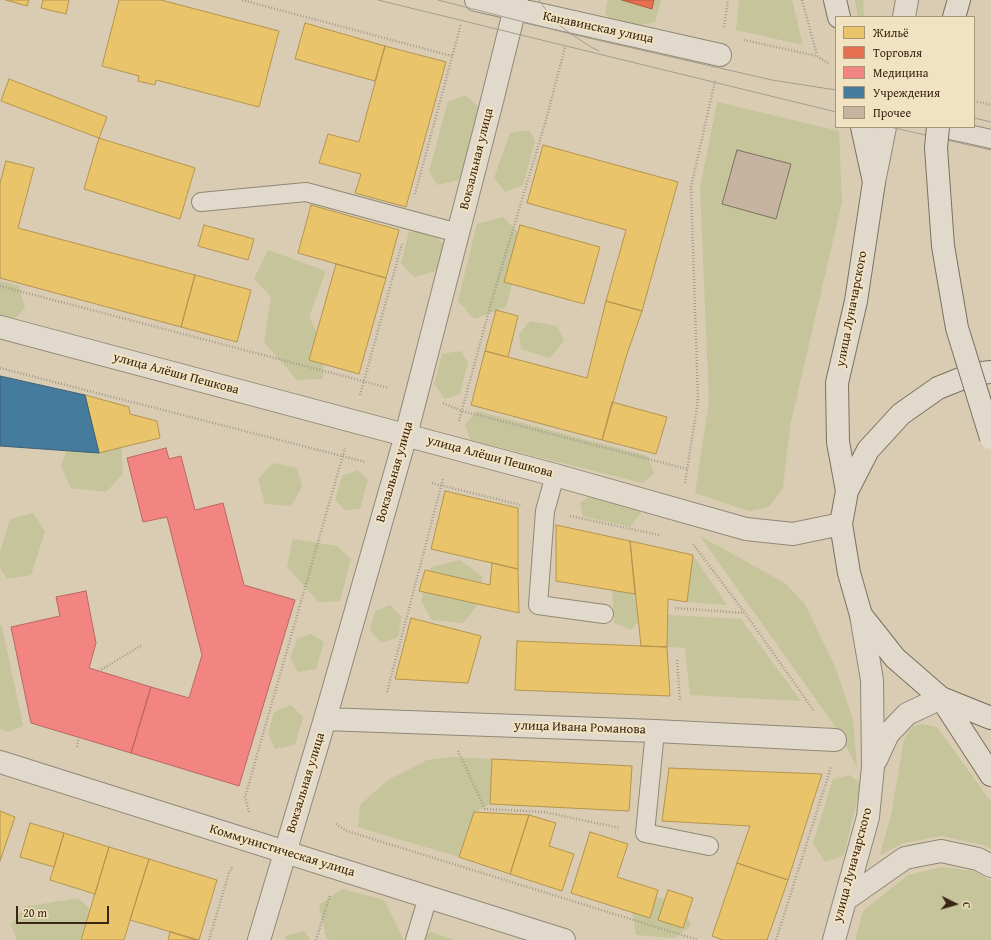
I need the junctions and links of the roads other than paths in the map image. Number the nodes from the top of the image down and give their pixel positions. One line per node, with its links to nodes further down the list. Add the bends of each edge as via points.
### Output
1 (476, 0): 5 (street, Канавинская улица)
2 (835, 0): 6 (street)
3 (907, 0): 7 (street)
4 (959, 0): 8 (street)
5 (515, 5): 9 (street, Канавинская улица, via 571,22); 17 (street, Вокзальная улица)
6 (839, 16)
7 (904, 16)
8 (954, 16)
9 (720, 55)
10 (862, 128): 15 (street, улица Луначарского)
11 (885, 128): 15 (street)
12 (937, 128): 21 (street, bridge, via 936,148 944,246 956,320)
13 (942, 128): 14 (lane)
14 (991, 139)
15 (874, 182): 23 (street, улица Луначарского, via 856,300 837,383 838,442)
16 (201, 202): 17 (lane, via 306,192)
17 (458, 233): 20 (street, Вокзальная улица)
18 (0, 327): 20 (street, улица Алёши Пешкова)
19 (991, 372): 23 (street, via 974,374 938,388 901,414 868,450)
20 (406, 435): 22 (street, улица Алёши Пешкова); 29 (street, Вокзальная улица)
21 (991, 438)
22 (555, 475): 24 (street, улица Алёши Пешкова, via 746,530 793,534); 25 (lane, via 545,511 538,605)
23 (847, 491): 24 (street, улица Луначарского)
24 (841, 524): 26 (street, улица Луначарского, via 849,573)
25 (604, 614)
26 (861, 615): 27 (street, via 895,658); 33 (street, улица Луначарского, via 872,680)
27 (942, 698): 28 (street); 33 (street, улица Луначарского, via 907,714 888,734); 34 (street)
28 (991, 718)
29 (325, 719): 30 (street, улица Ивана Романова); 36 (street, Вокзальная улица)
30 (655, 731): 31 (street, улица Ивана Романова); 35 (lane, via 645,833)
31 (835, 740)
32 (0, 762): 36 (street, Коммунистическая улица)
33 (873, 767): 39 (street, улица Луначарского, via 868,817)
34 (991, 776)
35 (709, 846)
36 (285, 852): 38 (street, Коммунистическая улица); 40 (street, Вокзальная улица)
37 (991, 866): 39 (street, via 978,860 940,851 904,858)
38 (428, 897): 41 (lane); 42 (street, Коммунистическая улица)
39 (845, 900): 43 (street, улица Луначарского)
40 (259, 940)
41 (415, 940)
42 (564, 940)
43 (834, 940)

